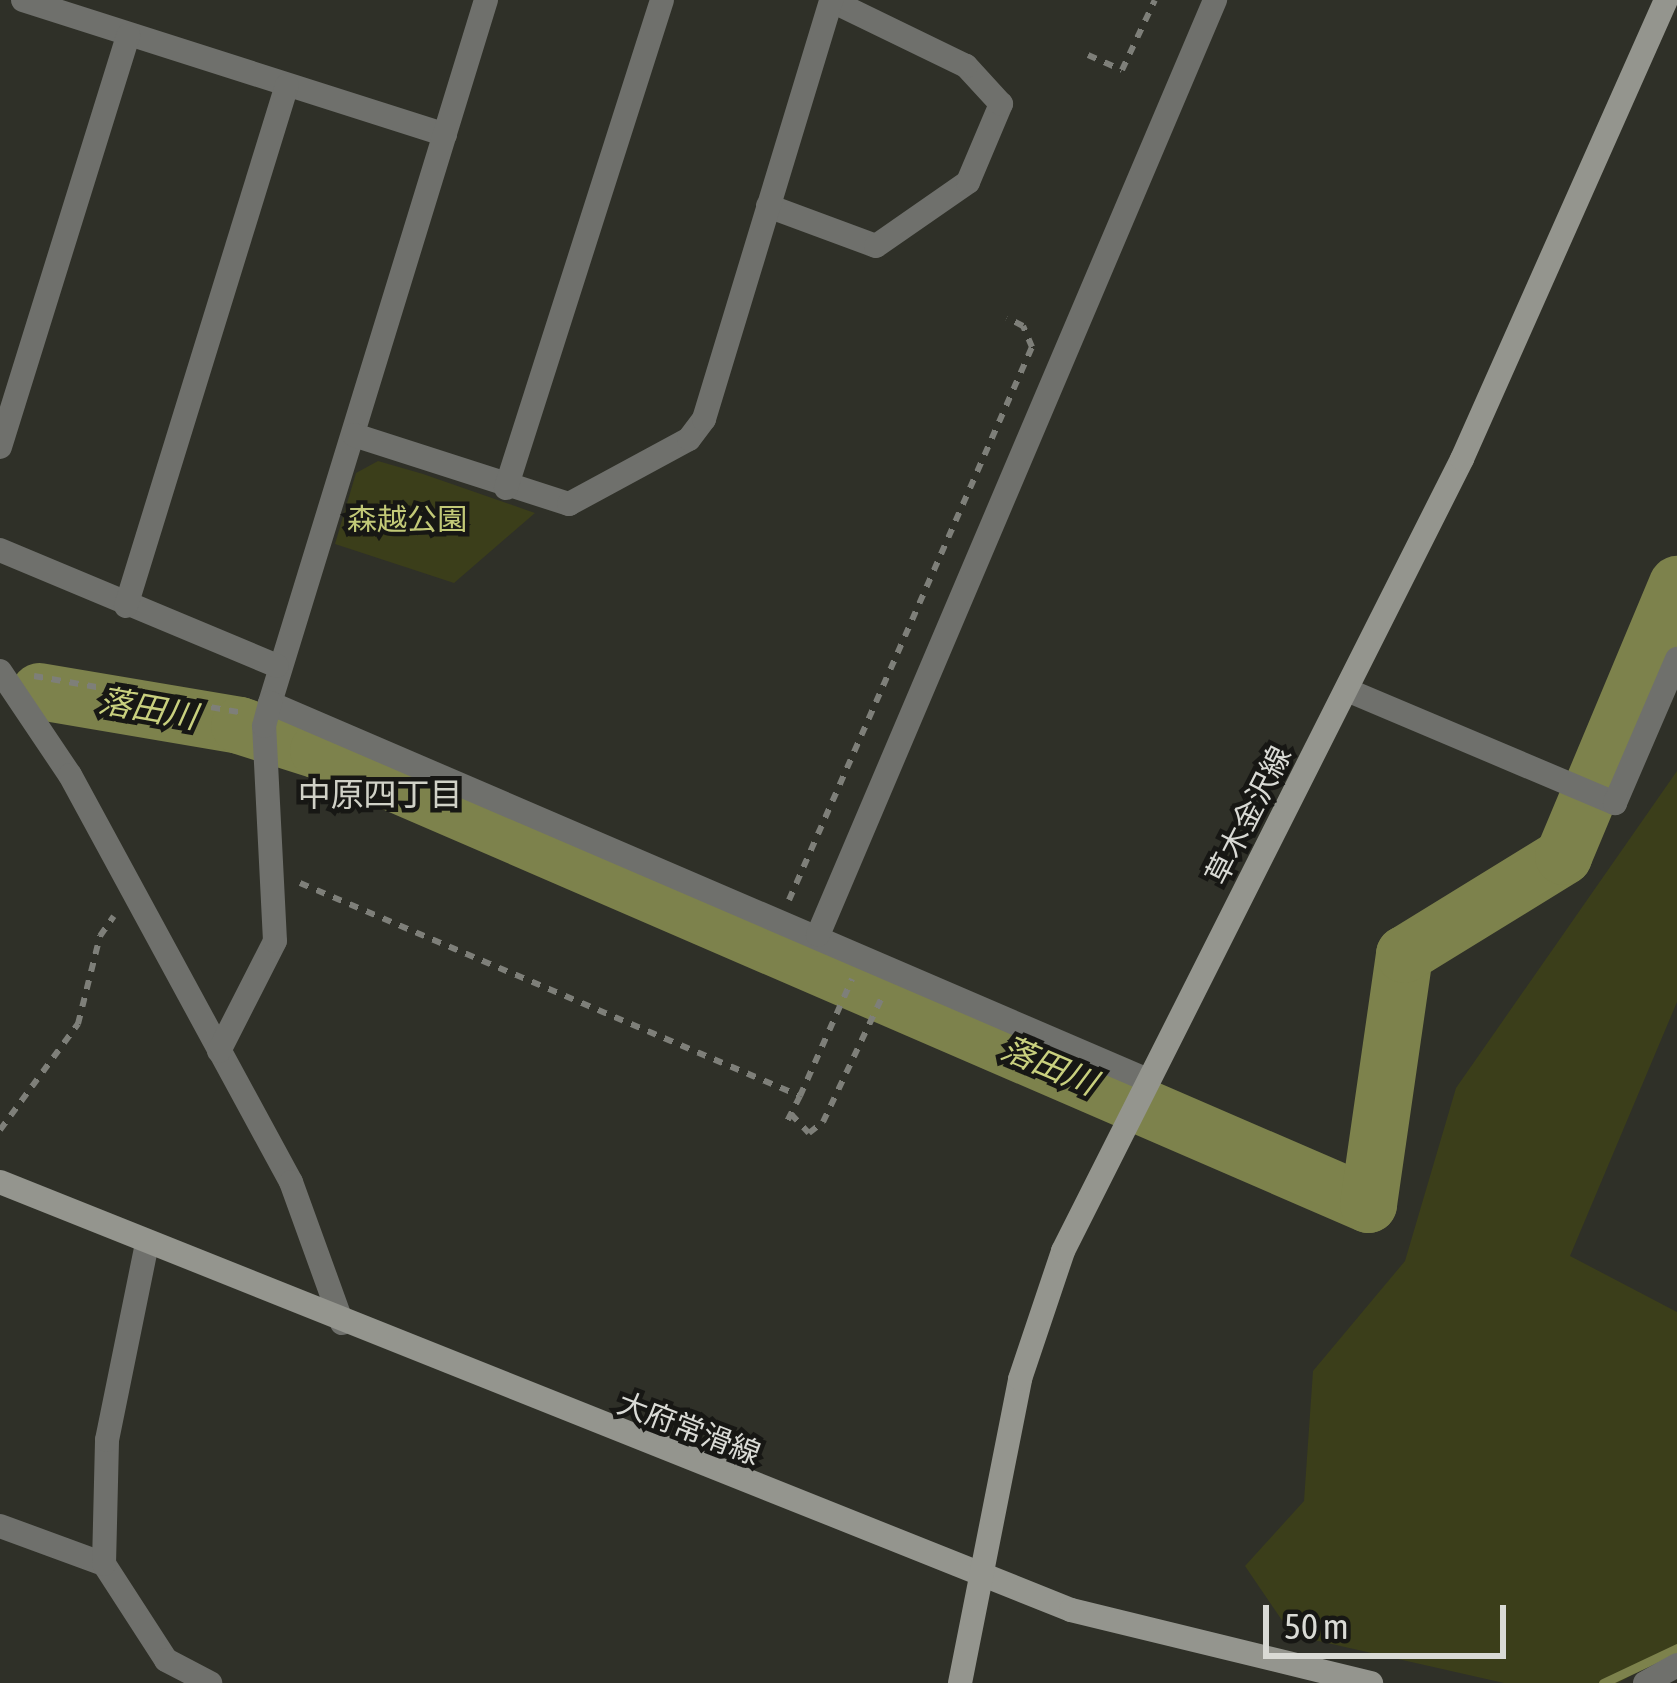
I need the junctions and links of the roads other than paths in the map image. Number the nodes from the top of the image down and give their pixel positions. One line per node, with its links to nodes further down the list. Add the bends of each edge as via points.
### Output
1 (23, 0): 7 (street)
2 (485, 0): 9 (street)
3 (662, 0): 13 (street)
4 (831, 0): 10 (street); 10 (street, via 966,66 1001,104 968,182 876,246)
5 (1214, 0): 21 (street)
6 (1666, 0): 19 (main road, 草木金沢線, via 1462,459)
7 (128, 35): 8 (street); 12 (street)
8 (287, 85): 9 (street); 15 (street)
9 (445, 135): 11 (street)
10 (768, 206): 13 (street, via 704,419 689,439 569,504)
11 (354, 435): 13 (street); 17 (street)
12 (0, 447)
13 (506, 488)
14 (0, 550): 15 (street)
15 (126, 607): 17 (street)
16 (1677, 659): 19 (street, via 1615,803)
17 (277, 666): 20 (street)
18 (3, 676): 22 (street)
19 (1347, 690): 23 (main road, 草木金沢線)
20 (268, 710): 21 (street); 22 (street, via 275,941)
21 (818, 935): 23 (street)
22 (219, 1051): 26 (street, via 315,1235)
23 (1145, 1079): 29 (main road, 草木金沢線, via 1040,1314)
24 (1, 1185): 25 (main road, 大府常滑線)
25 (147, 1243): 26 (main road, 大府常滑線); 28 (street, via 107,1440)
26 (342, 1324): 29 (main road, 大府常滑線)
27 (0, 1526): 28 (street)
28 (104, 1564): 31 (street, via 166,1660)
29 (982, 1575): 32 (main road, 草木金沢線); 33 (main road, 大府常滑線, via 1094,1617)
30 (1677, 1665): 34 (street)
31 (211, 1683)
32 (960, 1683)
33 (1371, 1683)
34 (1645, 1683)

